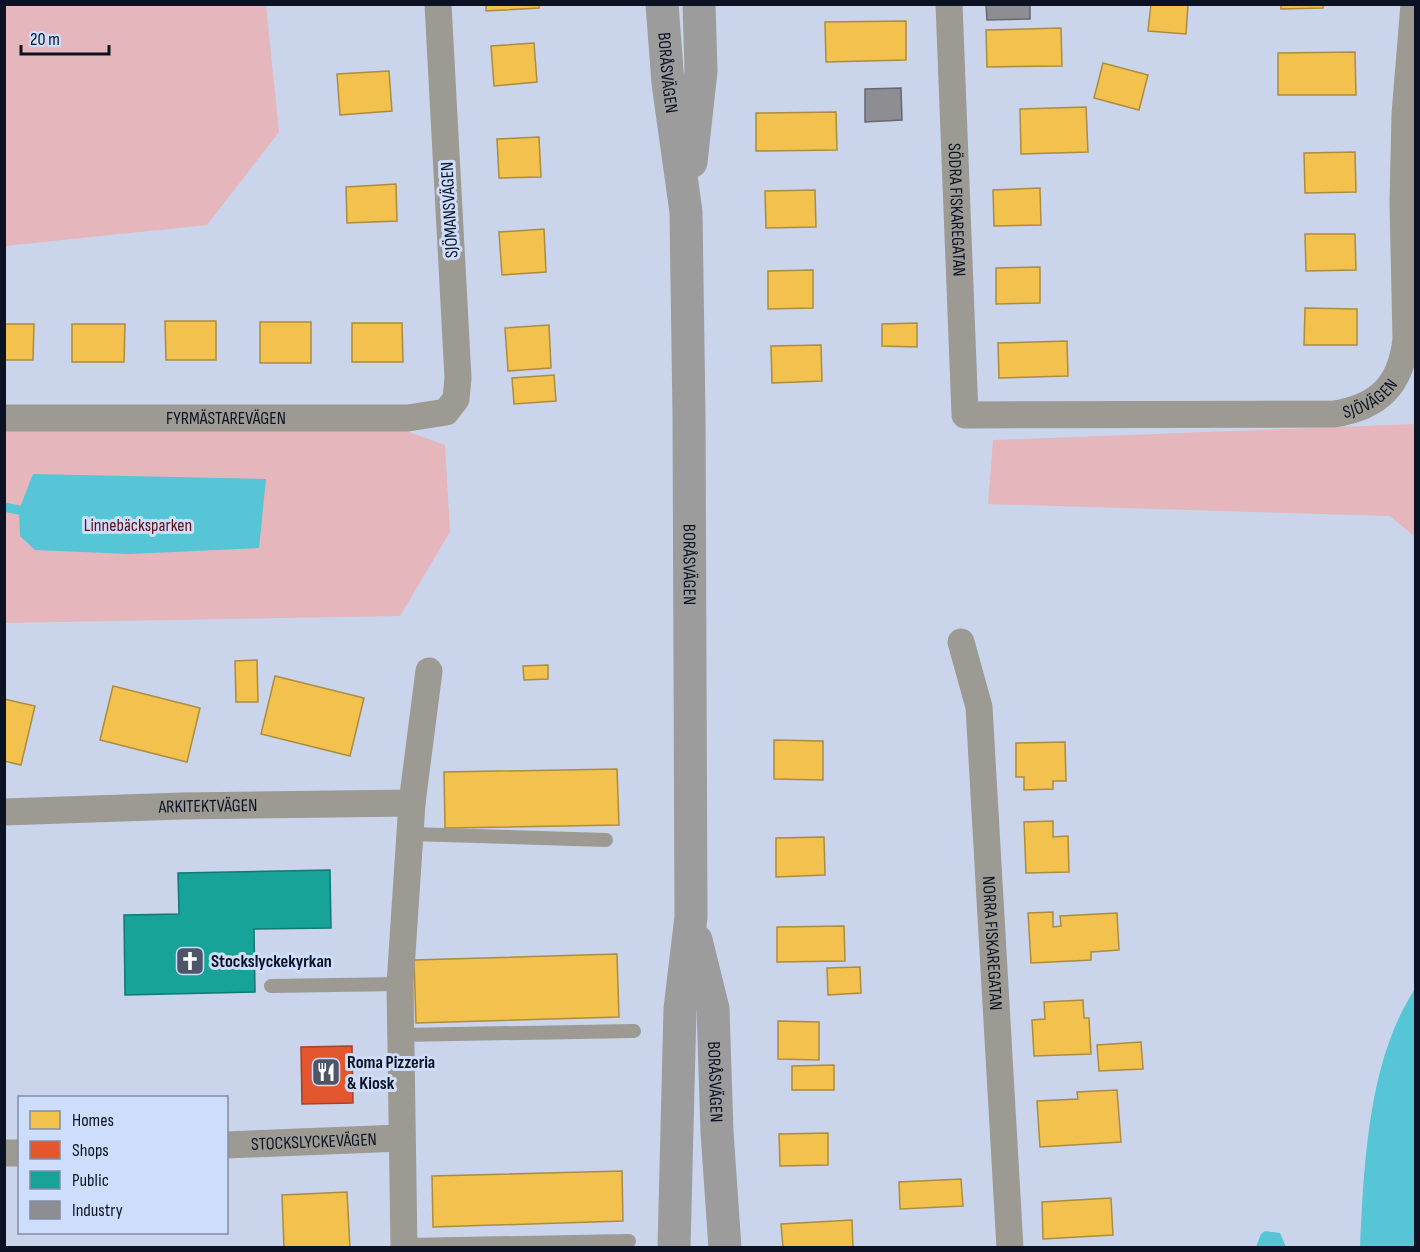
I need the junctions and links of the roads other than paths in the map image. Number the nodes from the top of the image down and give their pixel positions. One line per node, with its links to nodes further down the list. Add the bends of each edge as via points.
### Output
1 (438, 4): 7 (street, SJÖMANSVÄGEN, via 458,378 456,399)
2 (662, 4): 6 (main road, BORÅSVÄGEN, via 668,83)
3 (699, 4): 6 (main road, BORÅSVÄGEN, via 701,71)
4 (949, 4): 8 (street, SÖDRA FISKAREGATAN)
5 (1414, 4): 8 (street, SJÖVÄGEN, via 1405,114 1406,339 1404,358 1389,388 1363,407 1334,414)
6 (686, 212): 16 (main road, BORÅSVÄGEN)
7 (446, 412): 9 (street, FYRMÄSTAREVÄGEN, via 408,418)
8 (965, 415)
9 (4, 418)
10 (961, 642): 27 (street, NORRA FISKAREGATAN, via 979,707)
11 (429, 671): 12 (street)
12 (412, 803): 13 (street, ARKITEKTVÄGEN); 14 (street)
13 (4, 812)
14 (411, 834): 15 (lane); 17 (street)
15 (606, 840)
16 (691, 917): 25 (main road, BORÅSVÄGEN, via 680,1009); 26 (main road, BORÅSVÄGEN, via 713,1009)
17 (400, 984): 18 (lane); 20 (street)
18 (271, 986)
19 (634, 1031): 20 (lane)
20 (400, 1035): 21 (street)
21 (401, 1138): 22 (street, STOCKSLYCKEVÄGEN); 24 (street)
22 (228, 1145)
23 (628, 1241): 24 (lane)
24 (404, 1246)
25 (674, 1248)
26 (725, 1248)
27 (1010, 1248)

